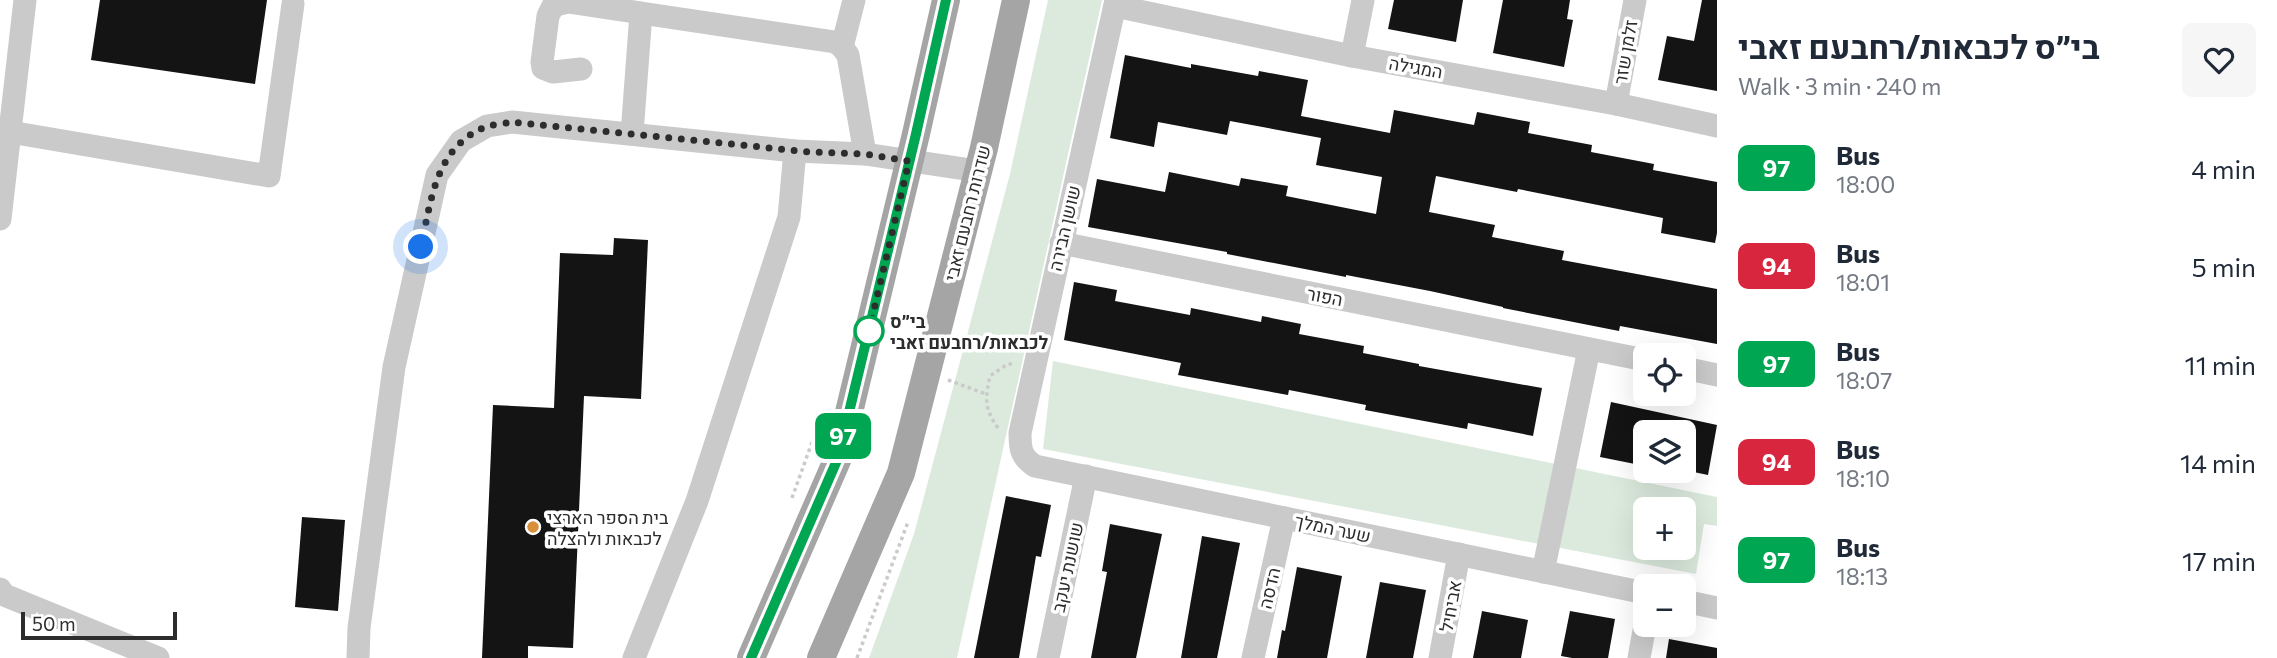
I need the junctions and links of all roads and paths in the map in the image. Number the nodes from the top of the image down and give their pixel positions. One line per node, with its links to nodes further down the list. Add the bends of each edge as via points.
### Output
1 (25, 0): 15 (street)
2 (855, 0): 10 (street)
3 (946, 0): 19 (main road)
4 (1016, 0): 20 (main road, שדרות רחבעם זאבי)
5 (1363, 0): 11 (street)
6 (1634, 0): 13 (street, זלמן שזר)
7 (1115, 3): 11 (street, המגילה); 22 (street, שושן הבירה)
8 (293, 4): 15 (street, via 270,176)
9 (641, 13): 10 (street, via 835,42); 12 (street, via 568,2 553,6 543,68 553,72); 16 (street)
10 (842, 47): 18 (street, via 848,55)
11 (1352, 56): 13 (street, המגילה)
12 (581, 69)
13 (1616, 104): 14 (street, המגילה)
14 (1717, 126)
15 (10, 132): 21 (street)
16 (632, 134): 17 (street); 43 (street, via 512,122 487,126 461,141 437,175 394,367)
17 (795, 151): 18 (street); 44 (street, via 789,217 697,501)
18 (865, 154): 19 (street)
19 (909, 161): 20 (street); 45 (main road, via 838,458)
20 (978, 171): 46 (main road, שדרות רחבעם זאבי, via 901,473)
21 (0, 219)
22 (1061, 243): 23 (street, הפור); 24 (street, שושן הבירה)
23 (1589, 349): 25 (street, הפור); 36 (street)
24 (1036, 357): 29 (path, via 1006,365 990,376); 31 (street, שושן הבירה, via 1020,433)
25 (1633, 358)
26 (1696, 371): 27 (street)
27 (1717, 375)
28 (947, 380): 29 (path)
29 (986, 394): 31 (path, via 987,413)
30 (820, 419): 33 (path)
31 (1021, 451): 32 (street, שער המלך, via 1035,466)
32 (1086, 476): 34 (street, שער המלך); 47 (street, שושנת יעקב)
33 (788, 507)
34 (1284, 518): 35 (street, שער המלך); 48 (street, הדסה)
35 (1459, 554): 36 (street, שער המלך); 49 (street, אביחיל)
36 (1543, 572): 38 (street, שער המלך)
37 (0, 589): 42 (street, via 4,595)
38 (1633, 591)
39 (1696, 604): 40 (street)
40 (1717, 608)
41 (1643, 637): 50 (street)
42 (158, 658)
43 (358, 658)
44 (634, 658)
45 (751, 658)
46 (821, 658)
47 (1048, 658)
48 (1253, 658)
49 (1440, 658)
50 (1639, 658)

